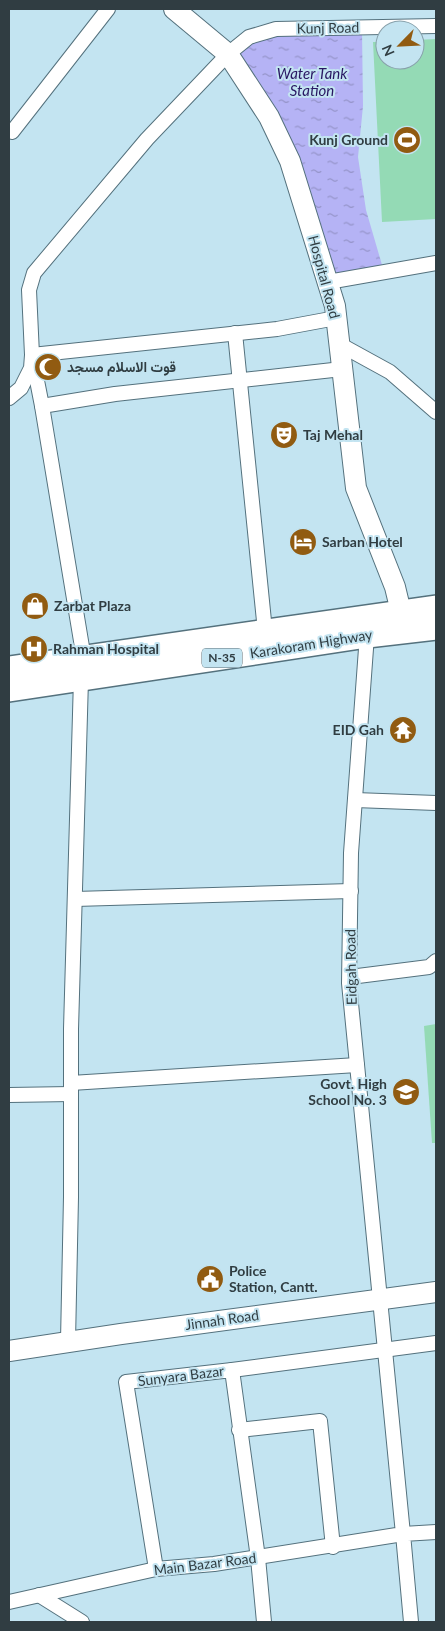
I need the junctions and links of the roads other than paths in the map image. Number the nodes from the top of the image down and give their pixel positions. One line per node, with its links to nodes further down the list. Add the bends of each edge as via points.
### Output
1 (108, 9): 5 (street)
2 (174, 9): 4 (main road, Hospital Road)
3 (436, 26): 4 (street, Kunj Road, via 276,29 249,37)
4 (228, 54): 7 (main road, Hospital Road, via 269,117 290,161); 11 (street, Kunj Road, via 147,139 34,273 29,290)
5 (12, 132)
6 (436, 263): 7 (street)
7 (328, 282): 8 (main road, Hospital Road)
8 (336, 318): 9 (street); 10 (main road, Hospital Road)
9 (235, 333): 11 (street); 13 (street)
10 (339, 344): 12 (main road, Hospital Road); 16 (street, via 390,372)
11 (32, 355): 14 (street, via 28,377); 15 (street)
12 (342, 369): 13 (street); 18 (main road, Hospital Road, via 356,488 395,587)
13 (240, 380): 15 (street); 20 (street)
14 (9, 398)
15 (42, 406): 23 (street)
16 (436, 412)
17 (436, 608): 18 (highway, Karakoram Highway / N-35)
18 (401, 612): 20 (highway, Karakoram Highway / N-35)
19 (436, 627): 21 (highway, Karakoram Highway / N-35)
20 (265, 631): 23 (highway, Karakoram Highway / N-35)
21 (367, 635): 23 (highway, Karakoram Highway / N-35); 25 (street, Eidgah Road)
22 (9, 669): 23 (highway, Karakoram Highway / N-35)
23 (83, 669): 24 (highway, Karakoram Highway / N-35); 28 (street)
24 (9, 689)
25 (355, 800): 26 (street); 27 (street, Eidgah Road)
26 (436, 803)
27 (351, 891): 28 (street); 30 (street, Eidgah Road)
28 (76, 899): 32 (street)
29 (436, 961): 30 (street, via 429,967)
30 (350, 977): 31 (street, Eidgah Road)
31 (357, 1065): 32 (street); 35 (street, Eidgah Road)
32 (71, 1088): 33 (street); 36 (street)
33 (9, 1095)
34 (436, 1292): 35 (main road, Jinnah Road)
35 (379, 1299): 36 (main road, Jinnah Road); 38 (street)
36 (68, 1341): 39 (main road, Jinnah Road)
37 (436, 1343): 38 (street)
38 (386, 1349): 40 (street); 43 (street)
39 (9, 1351)
40 (232, 1370): 41 (street, Sunyara Bazar); 46 (street, Sunyara Bazar, via 126,1382)
41 (239, 1430): 44 (street, via 320,1421); 45 (street, Sunyara Bazar)
42 (436, 1532): 43 (street, Main Bazar Road)
43 (404, 1534): 44 (street, Main Bazar Road); 51 (street)
44 (333, 1547): 45 (street, Main Bazar Road)
45 (258, 1558): 46 (street, Main Bazar Road); 50 (street, Sunyara Bazar)
46 (156, 1569): 47 (street, Main Bazar Road)
47 (39, 1595): 48 (street, Main Bazar Road); 49 (street)
48 (9, 1602)
49 (82, 1622)
50 (264, 1622)
51 (412, 1622)

